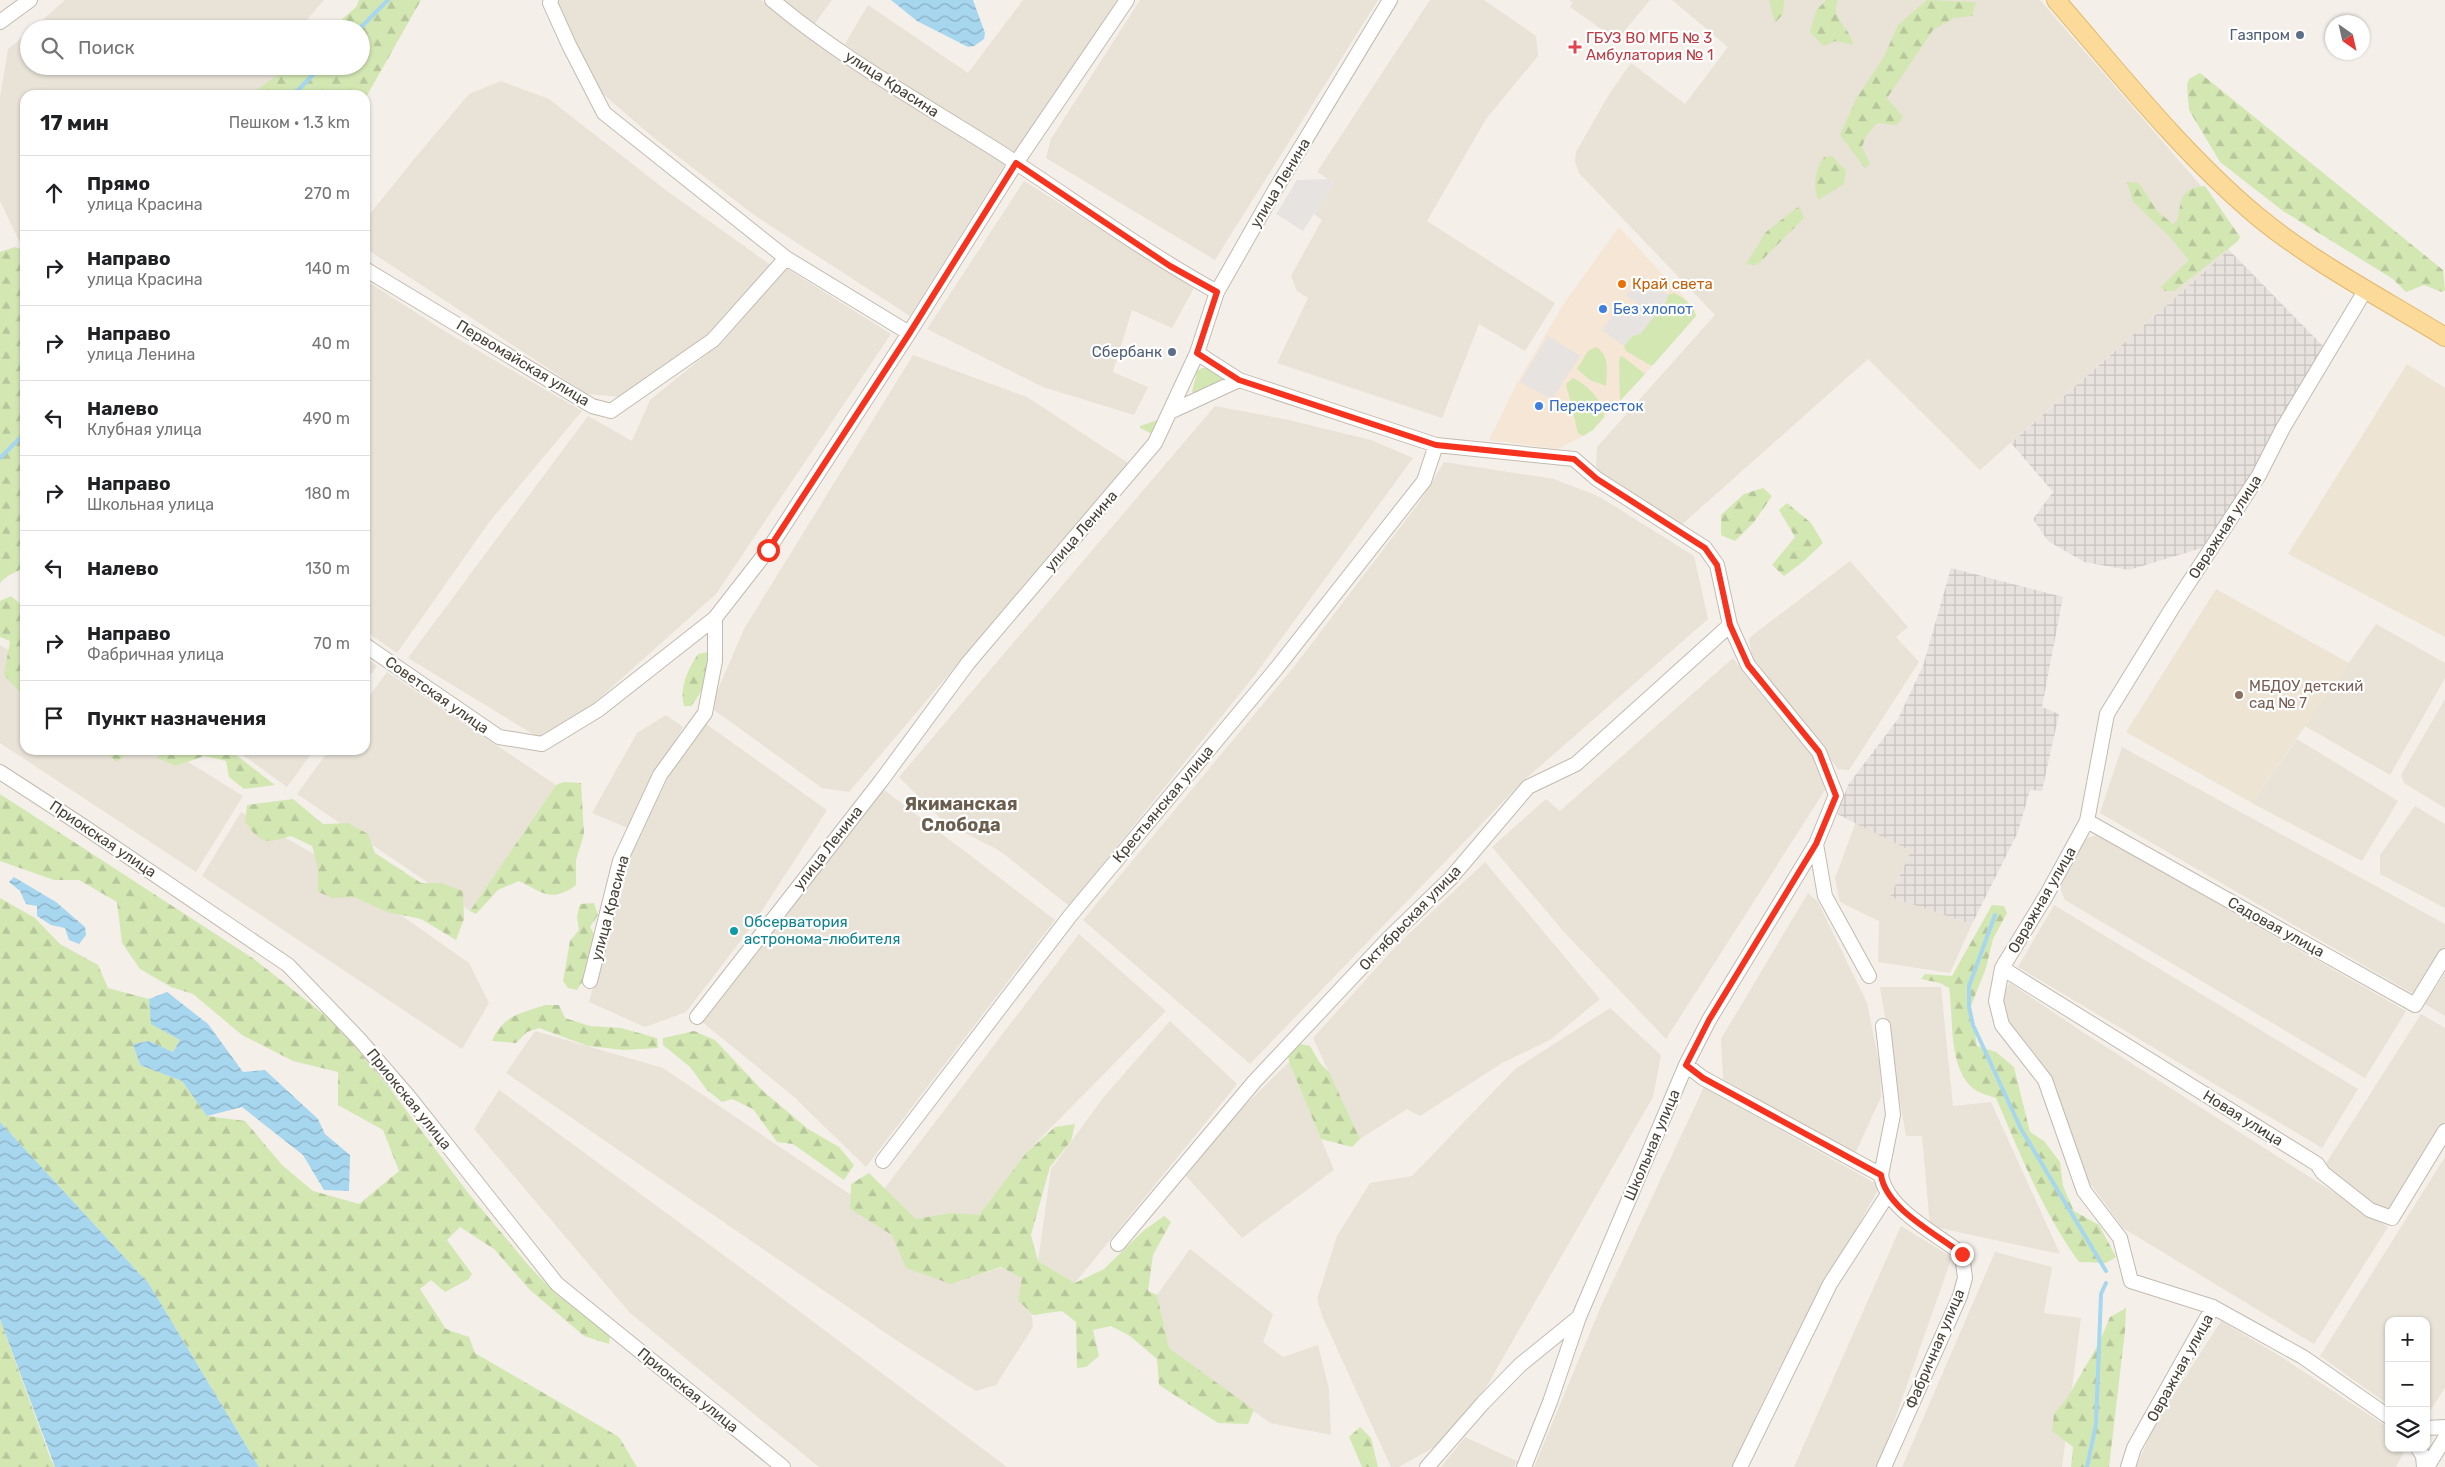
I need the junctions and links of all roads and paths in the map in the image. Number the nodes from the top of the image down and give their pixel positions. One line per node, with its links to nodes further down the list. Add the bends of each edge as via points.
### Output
1 (30, 0): 7 (street)
2 (551, 0): 9 (street, via 569,45 604,114)
3 (772, 0): 8 (street, улица Красина, via 806,29)
4 (1127, 0): 8 (street)
5 (1390, 0): 12 (street, улица Ленина)
6 (2056, 0): 11 (main road, via 2200,164 2258,216 2318,260)
7 (0, 22)
8 (1016, 163): 12 (street, улица Красина, via 1170,266); 13 (street)
9 (786, 258): 10 (street, Первомайская улица, via 713,340 611,411 592,406); 13 (street)
10 (370, 272)
11 (2366, 289): 14 (main road); 23 (street, Овражная улица, via 2283,428 2259,475 2107,714)
12 (1217, 292): 15 (street, улица Ленина)
13 (909, 334): 19 (street, via 768,550)
14 (2445, 337)
15 (1197, 353): 16 (street); 17 (street, улица Ленина)
16 (1239, 380): 17 (street); 18 (street)
17 (1170, 412): 29 (street, улица Ленина, via 1155,443 968,663 881,781)
18 (1436, 445): 20 (street, via 1574,459 1597,479 1705,548 1717,565); 33 (street, Крестьянская улица, via 1424,481 1276,669 1070,916)
19 (715, 618): 21 (street, Советская улица, via 598,710 542,744 499,738); 28 (street, улица Красина, via 715,661 705,713 660,775 620,861)
20 (1730, 625): 24 (street, Школьная улица, via 1748,665 1819,752 1836,796); 36 (street, Октябрьская улица, via 1576,764 1528,787 1450,879 1388,939 1254,1082)
21 (370, 648)
22 (0, 772): 44 (street, Приокская улица, via 288,965 359,1039 557,1284)
23 (2087, 821): 25 (street, Садовая улица, via 2414,1005); 26 (street, Овражная улица)
24 (1816, 844): 27 (street, via 1825,896); 31 (street, Школьная улица, via 1709,1020)
25 (2445, 956)
26 (2002, 968): 32 (street, Новая улица, via 2317,1164 2323,1173 2370,1210 2392,1218); 37 (street, Овражная улица, via 1996,1001 2002,1025 2045,1080 2084,1191 2120,1238 2131,1281)
27 (1869, 976)
28 (590, 981)
29 (697, 1016)
30 (1883, 1026): 34 (street, via 1893,1115)
31 (1686, 1065): 34 (street, via 1703,1078); 38 (street, Школьная улица)
32 (2445, 1131)
33 (883, 1161)
34 (1881, 1175): 35 (street, Фабричная улица)
35 (1888, 1194): 47 (street, via 1830,1284); 48 (street, Фабричная улица, via 1925,1229 1940,1236 1962,1254 1965,1278)
36 (1118, 1244)
37 (2213, 1307): 39 (street, via 2303,1357); 49 (street, Овражная улица, via 2134,1448)
38 (1580, 1317): 45 (street, Школьная улица, via 1520,1365); 46 (street, Школьная улица)
39 (2385, 1414)
40 (2445, 1426): 41 (street)
41 (2430, 1428)
42 (2445, 1438): 50 (street)
43 (2420, 1452): 50 (street)
44 (783, 1467)
45 (1428, 1467)
46 (1524, 1467)
47 (1740, 1467)
48 (1884, 1467)
49 (2128, 1467)
50 (2425, 1467)

